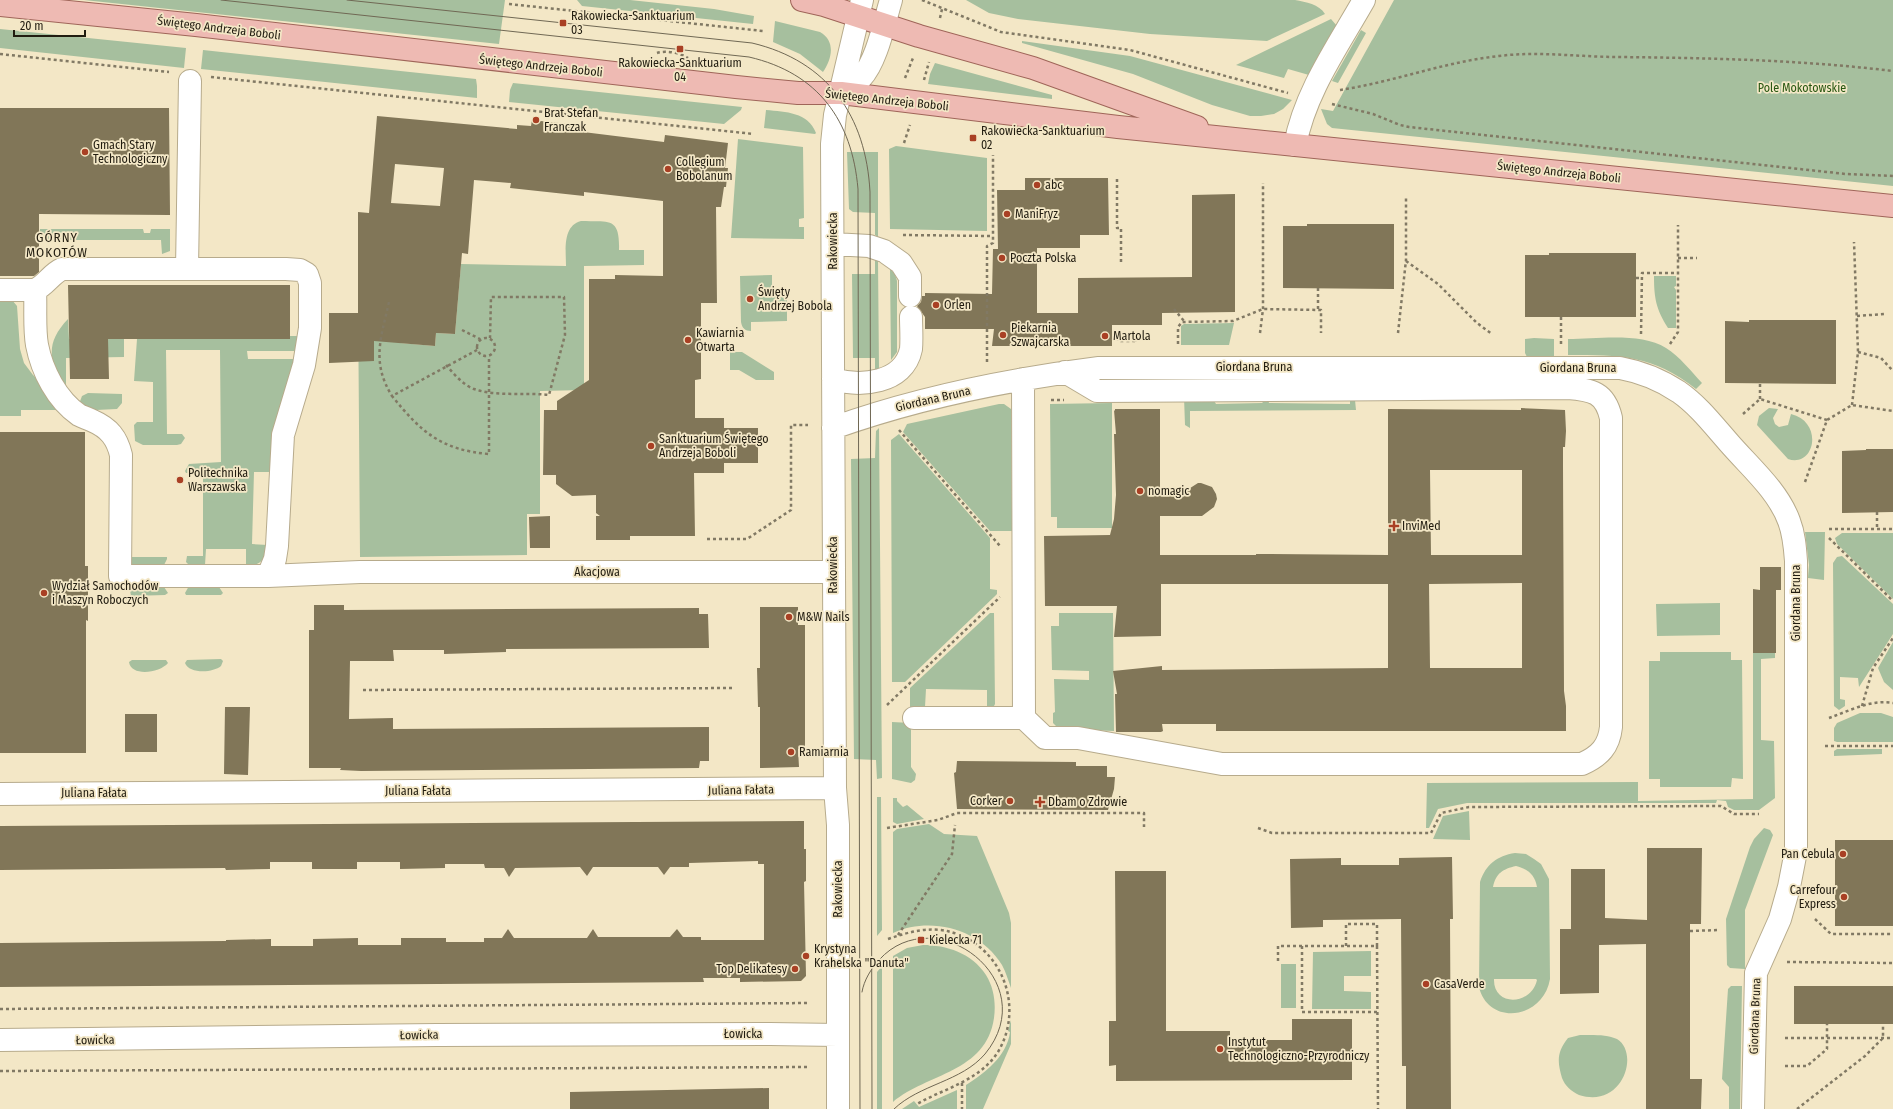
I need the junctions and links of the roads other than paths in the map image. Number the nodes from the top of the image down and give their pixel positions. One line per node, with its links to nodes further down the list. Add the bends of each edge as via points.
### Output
1 (802, 0): 5 (main road, Świętego Andrzeja Boboli)
2 (891, 0): 6 (street)
3 (1364, 0): 10 (street, via 1309,99 1299,124)
4 (0, 5): 8 (main road, Świętego Andrzeja Boboli, via 758,90)
5 (861, 8): 6 (main road, Świętego Andrzeja Boboli); 8 (street, Rakowiecka)
6 (884, 25): 8 (street, via 862,78); 9 (main road, Świętego Andrzeja Boboli, via 1073,82)
7 (190, 77): 13 (street)
8 (841, 93): 9 (main road, Świętego Andrzeja Boboli); 12 (street, Rakowiecka, via 833,126)
9 (1226, 138): 10 (main road, Świętego Andrzeja Boboli)
10 (1295, 145): 11 (main road, Świętego Andrzeja Boboli)
11 (1893, 206)
12 (832, 244): 17 (street, Rakowiecka); 17 (street, via 869,246 884,251 901,263 910,277 911,307 911,348 900,370 870,382 845,382)
13 (187, 269): 15 (street, via 62,269); 21 (street, via 300,270 307,274 310,283 308,347 283,435 277,546)
14 (0, 290): 15 (street)
15 (35, 290): 21 (street, Akacjowa, via 37,344 48,377 69,406 80,415 108,429 120,448 120,576)
16 (1065, 372): 18 (street, Giordana Bruna); 23 (street, via 1097,391 1568,388 1592,391 1602,397 1611,418 1612,727 1606,746 1594,758 1582,764 1222,764 1078,738 1045,738); 29 (street, Giordana Bruna, via 1099,368 1162,367 1620,368 1651,376 1680,393 1697,407 1781,504 1790,522 1795,541 1796,851 1790,887 1780,918 1756,973)
17 (833, 379): 19 (street, Rakowiecka)
18 (1023, 379): 19 (street, Giordana Bruna, via 892,408); 23 (street)
19 (833, 428): 20 (street, Rakowiecka)
20 (833, 572): 21 (street, Akacjowa, via 360,572); 24 (street, Rakowiecka)
21 (268, 576)
22 (914, 718): 23 (street)
23 (1024, 718)
24 (835, 788): 25 (street, Juliana Fałata); 26 (street, Rakowiecka, via 838,825)
25 (0, 794)
26 (838, 1035): 27 (street, Łowicka, via 437,1035); 28 (street, Rakowiecka)
27 (0, 1040)
28 (838, 1109)
29 (1753, 1109)

